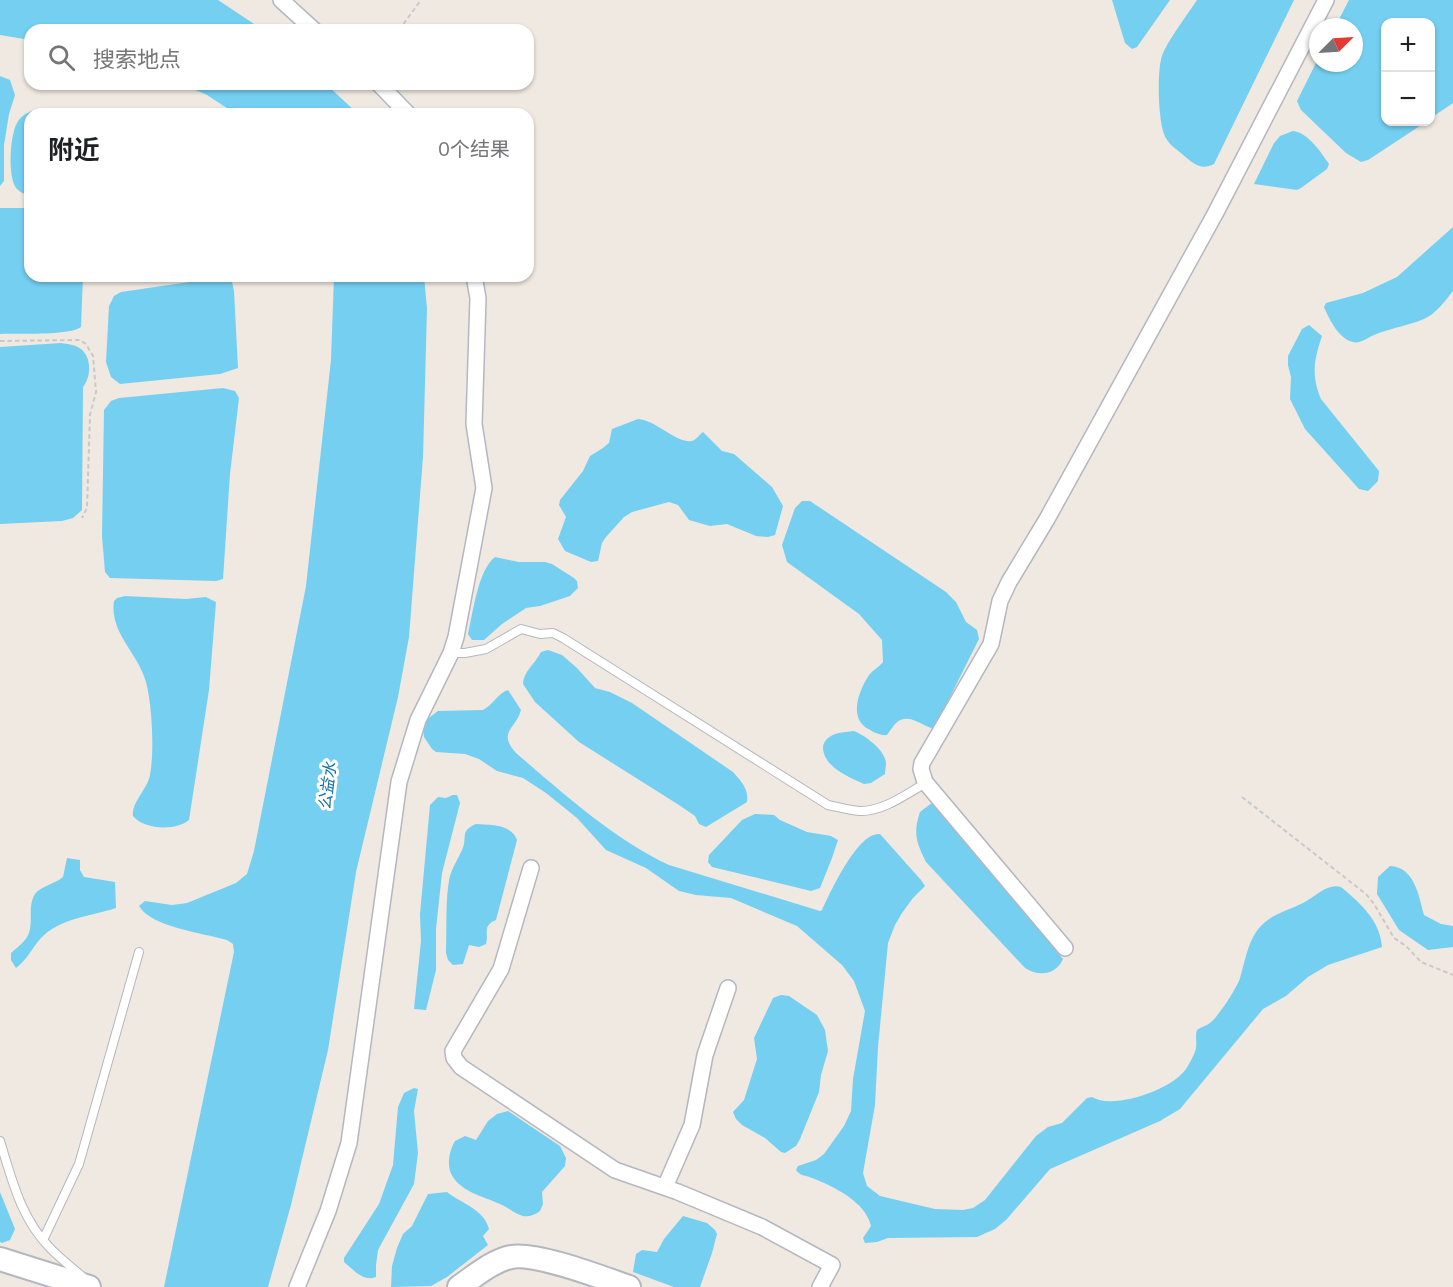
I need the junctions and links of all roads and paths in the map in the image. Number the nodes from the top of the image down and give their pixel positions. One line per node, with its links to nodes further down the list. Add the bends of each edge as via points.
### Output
1 (281, 0): 4 (street)
2 (421, 0): 5 (path)
3 (1326, 0): 12 (street, via 1204,234 999,601 991,644 922,763)
4 (307, 24)
5 (403, 24)
6 (385, 90): 7 (street)
7 (402, 108)
8 (475, 282): 11 (street, via 478,298 474,424 484,488)
9 (0, 341): 10 (path, via 80,340 93,356 96,392 90,415 87,508)
10 (82, 518)
11 (451, 653): 12 (lane, via 486,649 521,629 553,633 828,805 871,810); 25 (street, via 418,720 399,782 349,1143 328,1211)
12 (926, 783): 15 (street)
13 (1242, 796): 17 (path, via 1366,894 1394,938 1415,957)
14 (531, 868): 20 (street, via 501,969 453,1051 454,1058 460,1067 615,1170)
15 (1065, 948)
16 (139, 952): 21 (lane, via 79,1164)
17 (1453, 975)
18 (728, 988): 20 (street, via 705,1055 692,1125)
19 (0, 1141): 21 (lane, via 19,1201)
20 (665, 1187): 28 (street, via 762,1227 832,1265)
21 (44, 1240): 24 (lane)
22 (0, 1259): 23 (street)
23 (89, 1287)
24 (95, 1287)
25 (297, 1287)
26 (459, 1287): 27 (street, via 496,1262 521,1256 564,1265)
27 (629, 1287)
28 (820, 1287)

